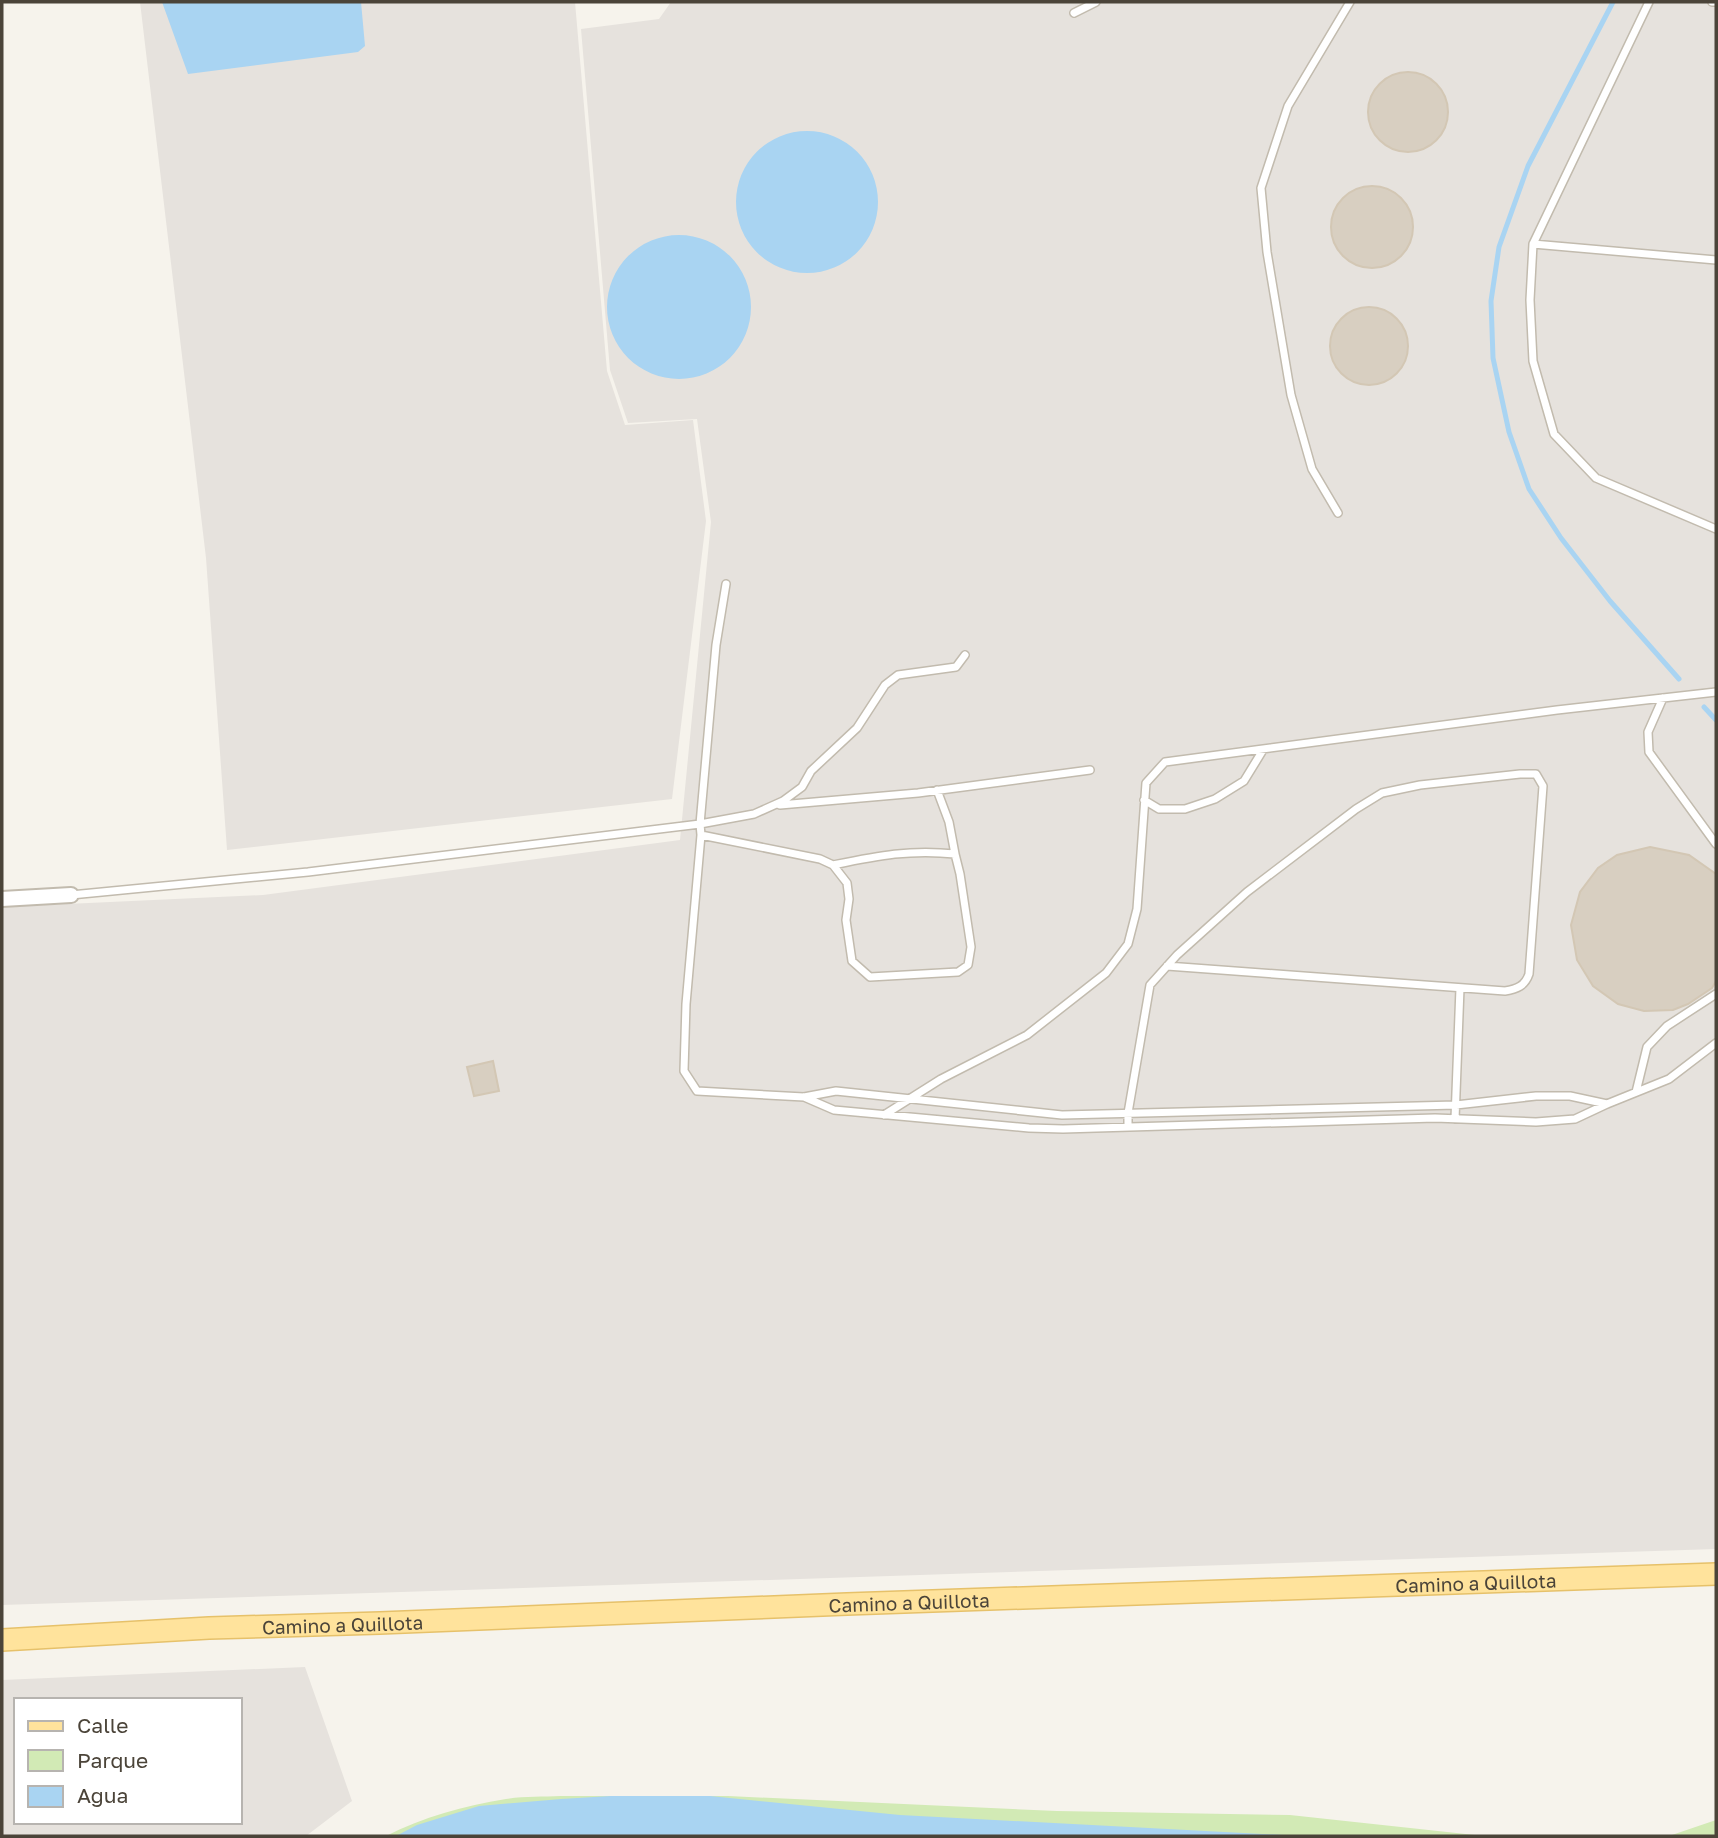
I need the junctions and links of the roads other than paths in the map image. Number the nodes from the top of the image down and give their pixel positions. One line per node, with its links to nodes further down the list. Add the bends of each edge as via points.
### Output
1 (1096, 2): 4 (lane)
2 (1350, 2): 7 (lane, via 1288,106 1261,188 1291,395 1312,469)
3 (1649, 2): 5 (lane)
4 (1074, 13)
5 (1533, 244): 6 (lane); 8 (lane, via 1533,361 1554,434 1596,478)
6 (1716, 260)
7 (1338, 513)
8 (1716, 529)
9 (726, 584): 18 (lane)
10 (965, 655): 17 (lane, via 956,667 898,675 885,685 857,728 811,771 802,787)
11 (1716, 692): 12 (lane)
12 (1663, 698): 13 (lane); 20 (lane, via 1648,732 1649,752)
13 (1263, 750): 16 (lane, via 1166,762 1146,783); 16 (lane, via 1244,781 1215,799 1185,809 1159,808)
14 (1090, 770): 15 (lane)
15 (937, 790): 17 (lane); 21 (lane)
16 (1144, 800): 31 (lane, via 1136,909 1128,944 1106,973 1027,1035)
17 (772, 806): 18 (lane)
18 (700, 824): 19 (lane); 23 (lane, via 308,872)
19 (701, 835): 22 (lane); 30 (lane, via 684,1071 697,1091)
20 (1716, 844)
21 (955, 853): 22 (lane, via 891,853); 22 (lane, via 971,947 968,965 958,972 870,977 852,961 847,883)
22 (834, 865)
23 (71, 895): 24 (street)
24 (2, 898)
25 (1167, 966): 26 (lane); 26 (lane, via 1247,892 1382,793 1420,785 1536,775 1543,786 1527,982 1506,991); 34 (lane, via 1150,985)
26 (1460, 988): 33 (lane)
27 (1716, 994): 29 (lane, via 1667,1026 1647,1047)
28 (1716, 1043): 29 (lane, via 1669,1079)
29 (1636, 1092): 32 (lane)
30 (804, 1097): 31 (lane, via 836,1091); 35 (lane, via 834,1110)
31 (907, 1099): 34 (lane, via 1062,1115); 35 (lane)
32 (1607, 1104): 33 (lane, via 1570,1096); 36 (lane, via 1575,1119)
33 (1456, 1105): 34 (lane); 36 (lane)
34 (1128, 1113): 37 (lane)
35 (884, 1115): 37 (lane, via 1028,1128)
36 (1455, 1119): 37 (lane)
37 (1128, 1127)
38 (1716, 1574): 40 (main road, Camino a Quillota)
39 (2, 1633): 40 (main road, Camino a Quillota)
40 (104, 1633): 41 (main road, Camino a Quillota)
41 (2, 1640)

